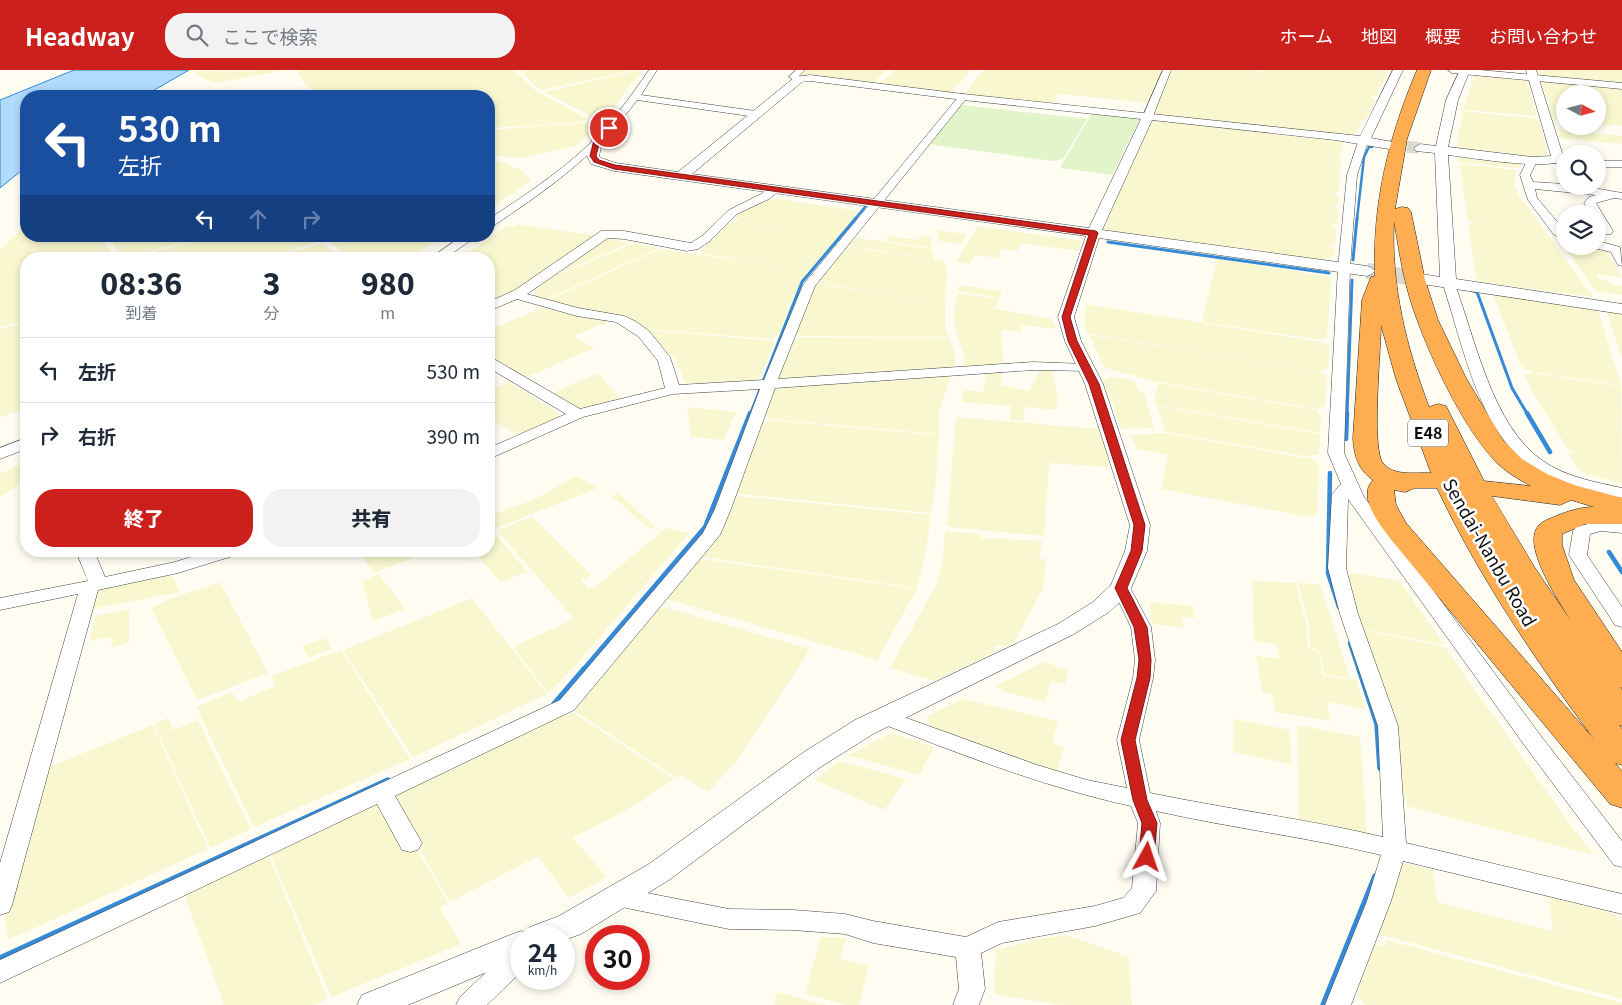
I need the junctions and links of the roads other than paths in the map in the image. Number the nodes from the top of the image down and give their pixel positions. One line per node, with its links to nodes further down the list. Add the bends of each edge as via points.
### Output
1 (653, 70): 10 (street)
2 (1167, 70): 13 (street)
3 (1398, 70): 15 (street)
4 (1424, 70): 38 (highway, Sendai-Nanbu Road / E48, via 1398,141)
5 (1438, 70): 30 (highway, Sendai-Nanbu Road / E48, via 1412,143)
6 (1460, 70): 7 (street); 19 (street)
7 (1533, 74): 9 (street); 18 (street)
8 (800, 75): 11 (street); 12 (street)
9 (1622, 86)
10 (635, 97): 12 (street); 14 (street)
11 (963, 97): 13 (street); 28 (street)
12 (756, 114): 23 (street)
13 (1148, 116): 15 (street, via 1335,136); 33 (street)
14 (597, 140): 23 (street, via 593,156 603,164); 31 (street, via 564,170)
15 (1363, 142): 16 (street); 39 (street, via 1352,174)
16 (1389, 145)
17 (1420, 148): 19 (street)
18 (1556, 148)
19 (1441, 151): 20 (street); 41 (street)
20 (1532, 161): 21 (street); 25 (street, via 1525,175)
21 (1556, 161)
22 (1617, 164): 24 (street)
23 (681, 176): 26 (street)
24 (1622, 177)
25 (1529, 185): 27 (street); 32 (street, via 1532,198)
26 (771, 192): 28 (street); 42 (street, via 734,212 697,246 605,234)
27 (1617, 195): 29 (street, via 1593,199)
28 (877, 203): 33 (street); 47 (street, via 809,285)
29 (1591, 205)
30 (1402, 212): 57 (highway, via 1425,313 1460,390 1488,434 1512,463 1534,477 1558,488); 67 (highway, Sendai-Nanbu Road / E48, via 1401,264 1406,306 1416,352 1446,430 1506,544)
31 (495, 220)
32 (1556, 229)
33 (1094, 233): 39 (street); 46 (street, via 1066,317)
34 (463, 242): 36 (street)
35 (1606, 247): 37 (street, via 1616,250)
36 (449, 252)
37 (1622, 262)
38 (1375, 266): 39 (street); 53 (highway, via 1366,455 1368,463 1377,472); 69 (highway, Sendai-Nanbu Road / E48, via 1410,389 1442,470 1473,532 1507,590)
39 (1344, 268): 54 (street, via 1336,453)
40 (1422, 279): 41 (street)
41 (1448, 282): 44 (street); 56 (street, via 1482,382 1496,417 1511,440 1526,457 1545,469 1583,485)
42 (520, 293): 43 (street); 48 (street, via 520,296 630,324 644,334 665,360)
43 (495, 303)
44 (1622, 309)
45 (495, 366): 49 (street)
46 (1086, 368): 47 (street, via 1034,366); 63 (street, via 1140,525 1136,551)
47 (763, 384): 48 (street); 70 (street, via 723,509 711,535 568,705)
48 (673, 390): 49 (street)
49 (578, 414): 51 (street)
50 (20, 446): 52 (street)
51 (495, 451)
52 (0, 454)
53 (1395, 481): 55 (highway); 71 (highway, via 1381,486 1379,492 1380,502 1394,524)
54 (1350, 485): 74 (street, via 1340,494 1337,568 1349,614 1388,726); 75 (street, via 1356,498 1533,741)
55 (1435, 485)
56 (1622, 493)
57 (1622, 506): 58 (highway, via 1488,492)
58 (1622, 516): 66 (highway, via 1577,516 1549,530 1548,545 1560,580)
59 (1622, 528): 65 (street, via 1600,526 1582,531 1578,555)
60 (87, 557): 62 (street)
61 (210, 557): 62 (street)
62 (94, 585): 64 (street); 78 (street)
63 (1121, 588): 68 (street, via 1101,607 1066,630); 72 (street, via 1140,627 1145,660 1128,740)
64 (0, 604)
65 (1622, 621)
66 (1622, 677)
67 (1622, 714)
68 (887, 718): 72 (street, via 1032,772); 76 (street, via 810,761 660,872)
69 (1622, 754)
70 (382, 792): 73 (street); 83 (street)
71 (1622, 795)
72 (1140, 800): 74 (street); 80 (street, via 1149,823 1144,891 1131,906 1095,916 998,933)
73 (410, 843)
74 (1395, 848): 77 (street); 87 (street, via 1379,901)
75 (1622, 858)
76 (616, 897): 79 (street); 80 (street, via 728,919 844,924)
77 (1622, 904)
78 (0, 905)
79 (570, 925)
80 (968, 948): 86 (street, via 972,989)
81 (510, 949): 84 (street)
82 (510, 967): 85 (street)
83 (0, 972)
84 (373, 1005)
85 (469, 1005)
86 (966, 1005)
87 (1338, 1005)

